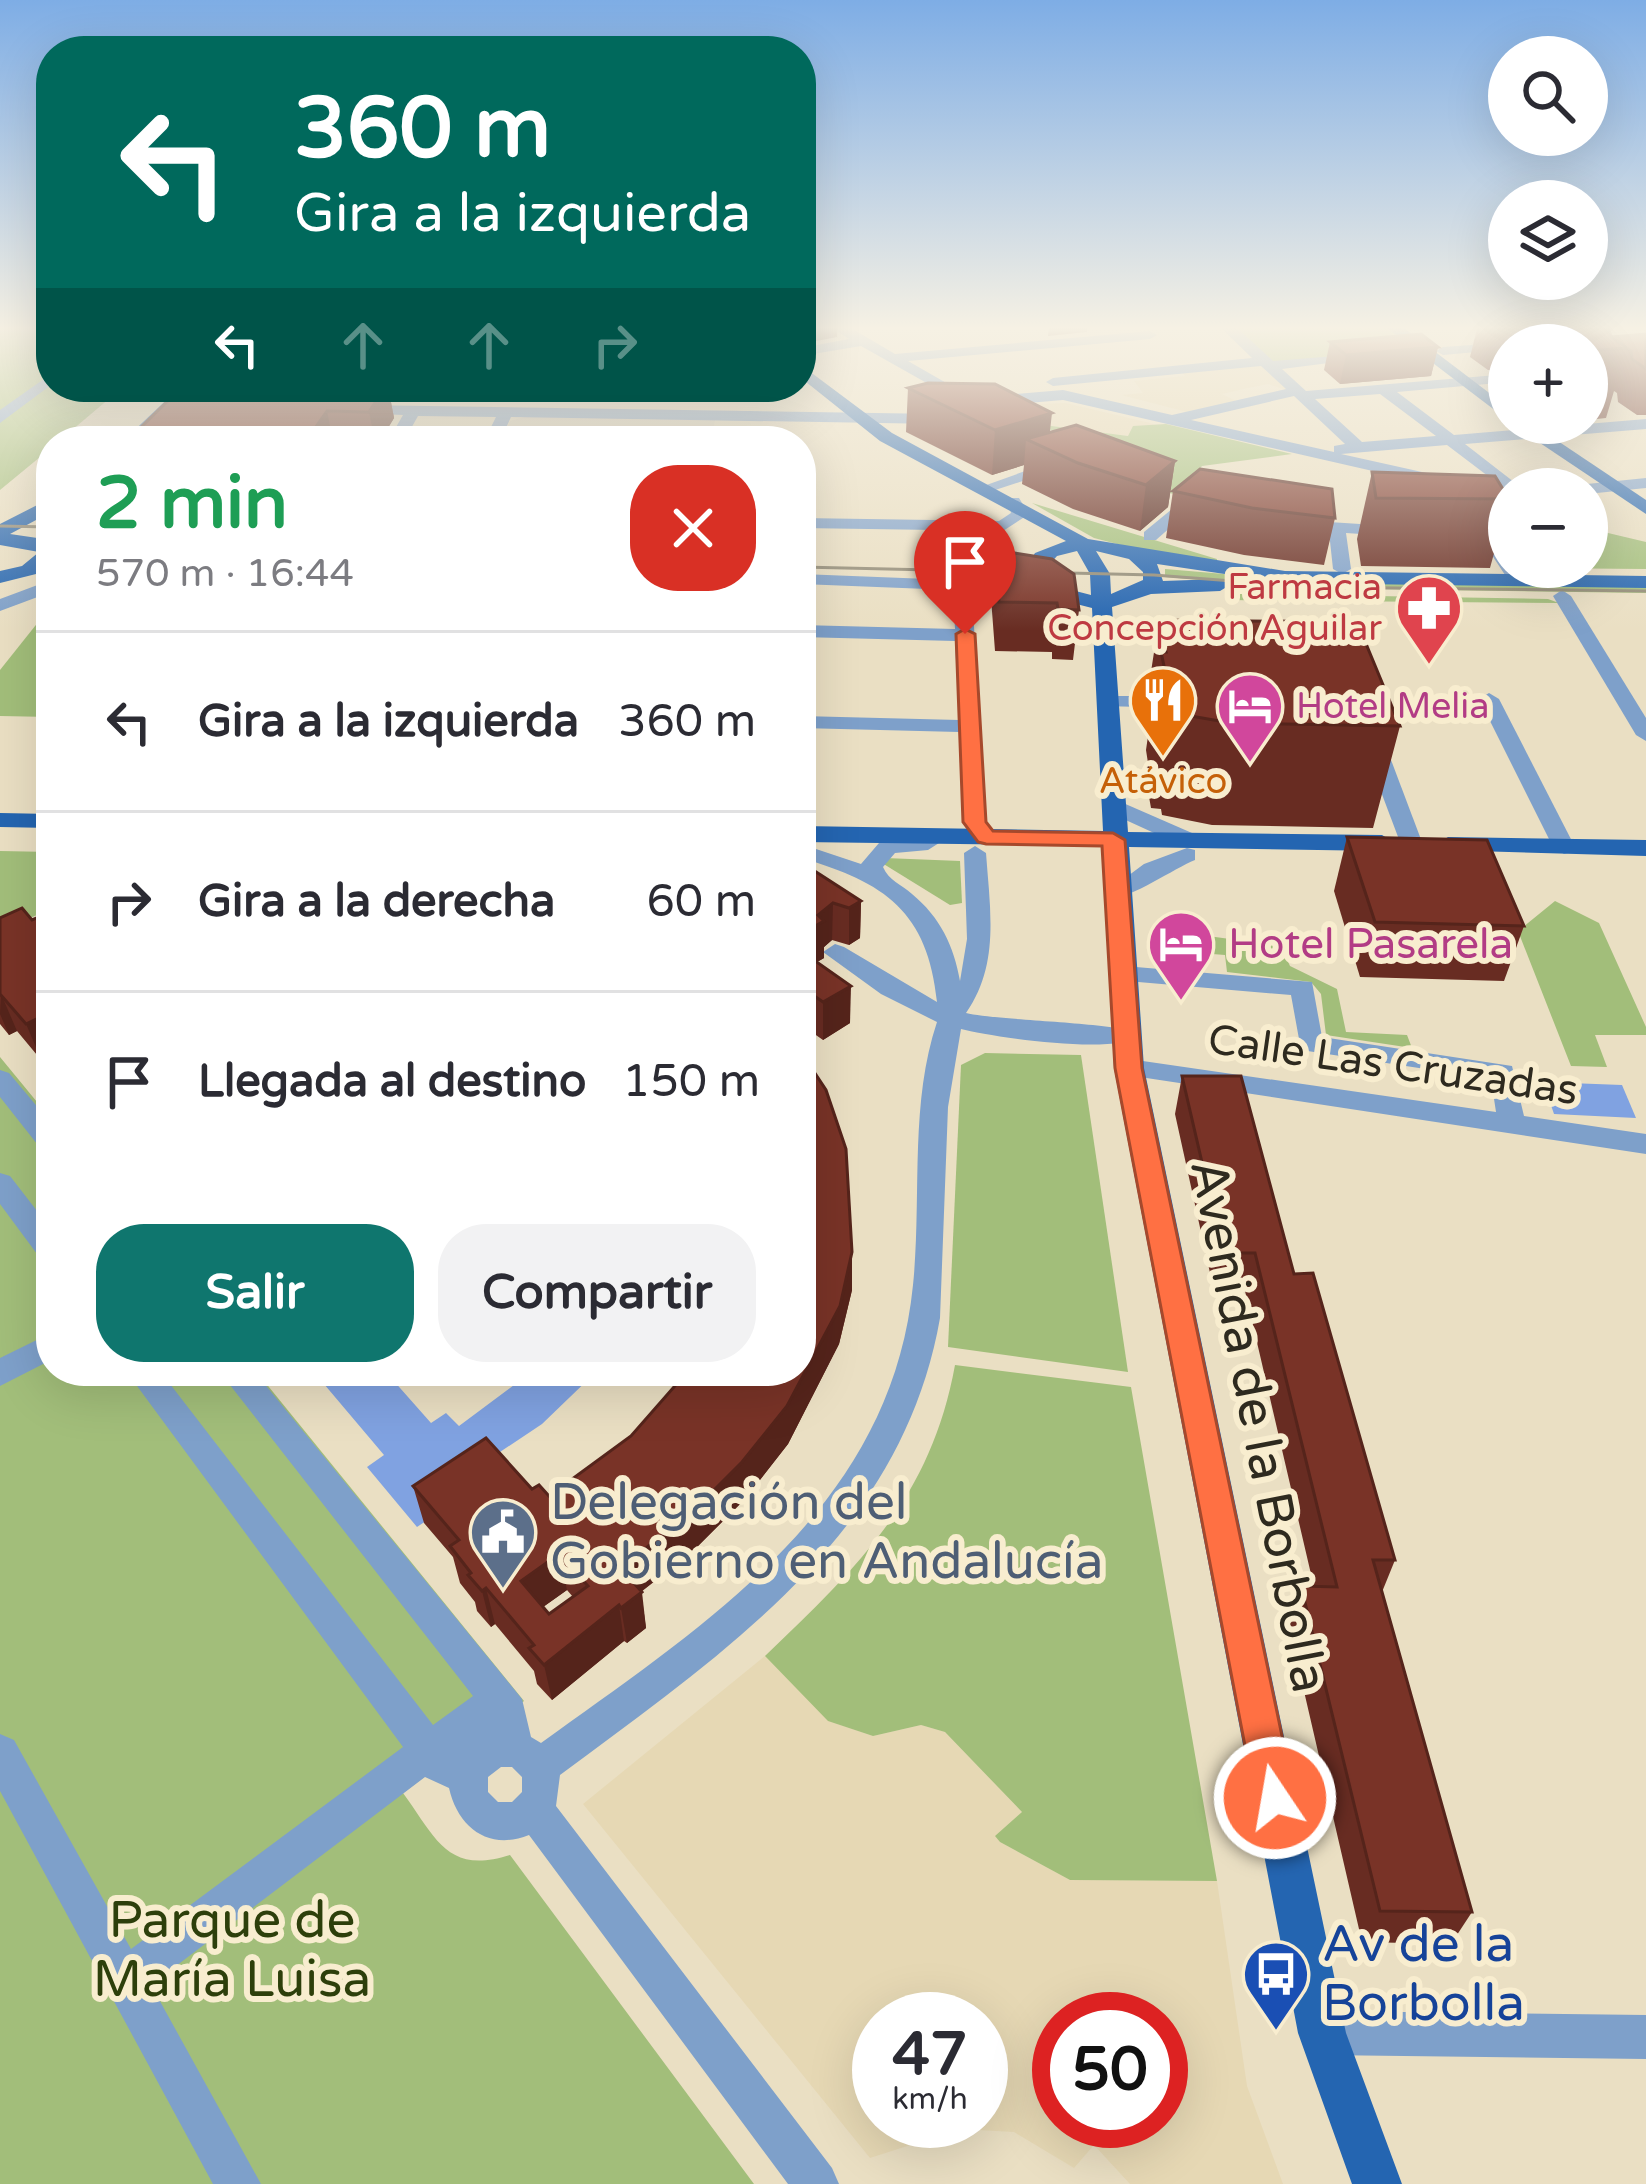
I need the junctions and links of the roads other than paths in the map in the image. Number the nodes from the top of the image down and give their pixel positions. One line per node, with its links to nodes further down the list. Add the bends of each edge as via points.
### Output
1 (871, 427): 7 (main road)
2 (892, 427): 7 (street)
3 (1200, 427): 11 (street)
4 (1331, 427): 11 (street)
5 (1433, 427): 8 (street)
6 (1488, 434): 8 (street)
7 (886, 437): 17 (main road)
8 (1450, 440): 11 (street); 13 (street)
9 (1545, 444): 12 (main road)
10 (1053, 448): 17 (street, via 1074,459)
11 (1356, 454): 14 (street)
12 (1576, 468)
13 (1488, 469)
14 (1443, 482)
15 (1646, 483): 16 (street)
16 (1608, 487)
17 (986, 488): 21 (main road)
18 (1608, 491): 23 (main road)
19 (1608, 493): 28 (main road)
20 (1163, 496): 22 (street)
21 (1013, 502): 26 (main road); 29 (street, via 1015,521 988,528)
22 (1189, 505): 24 (street); 33 (street)
23 (1646, 508)
24 (1212, 510)
25 (36, 513): 32 (main road)
26 (1047, 519): 34 (main road); 37 (main road, via 1052,539)
27 (1270, 521): 30 (street)
28 (1646, 521)
29 (816, 523)
30 (1337, 529): 31 (street); 39 (street)
31 (1407, 532)
32 (0, 536): 36 (main road)
33 (1150, 536)
34 (1083, 545): 35 (main road); 37 (main road); 51 (main road, Avenida de la Borbolla, via 1099,569)
35 (1136, 555): 41 (main road, via 1285,577); 45 (main road, via 1153,571)
36 (36, 557)
37 (1041, 558): 43 (street, via 995,578); 47 (main road, via 1038,581)
38 (36, 559): 50 (main road)
39 (1342, 569)
40 (816, 579): 43 (street)
41 (1488, 580)
42 (1608, 581): 44 (main road)
43 (956, 582): 47 (street); 53 (street)
44 (1646, 582)
45 (1144, 590): 48 (main road, via 1186,584); 51 (main road)
46 (36, 591): 50 (street)
47 (1052, 591): 51 (main road)
48 (1562, 596): 49 (main road); 60 (street)
49 (1646, 597)
50 (0, 602)
51 (1103, 611): 55 (main road, Avenida de la Borbolla)
52 (816, 631): 53 (street)
53 (965, 634): 59 (street)
54 (1489, 699): 72 (street)
55 (1109, 702): 56 (street); 61 (main road, Avenida de la Borbolla)
56 (1216, 702)
57 (1364, 719): 76 (street)
58 (816, 722): 59 (street)
59 (970, 726): 69 (street)
60 (1646, 734)
61 (1114, 806): 70 (street); 71 (main road, Avenida de la Borbolla)
62 (0, 820): 63 (main road)
63 (36, 821)
64 (0, 835): 65 (main road)
65 (36, 836)
66 (1058, 839): 69 (main road); 71 (main road); 75 (street, via 897,843)
67 (816, 841): 69 (main road, via 853,835)
68 (816, 845): 75 (main road)
69 (981, 845): 71 (main road); 75 (main road); 82 (street, via 979,953)
70 (1186, 846): 71 (main road); 76 (main road); 79 (street)
71 (1114, 847): 79 (main road, Avenida de la Borbolla)
72 (1564, 847): 73 (main road); 76 (main road)
73 (1646, 848)
74 (816, 850): 78 (street)
75 (880, 851): 78 (street, via 871,868)
76 (1414, 851): 77 (main road)
77 (1646, 864)
78 (878, 883): 82 (street, via 933,932)
79 (1118, 892): 81 (main road, Avenida de la Borbolla)
80 (835, 952): 82 (street, Calle Las Cruzadas, via 893,992)
81 (1124, 974): 83 (main road, Avenida de la Borbolla); 86 (street, via 1303,988 1310,1044 1503,1072)
82 (951, 1018): 83 (street, Calle Las Cruzadas); 97 (street, via 938,1071 924,1321 890,1428 795,1563)
83 (1127, 1052): 86 (street, Calle Las Cruzadas); 100 (main road, Avenida de la Borbolla)
84 (0, 1079): 85 (street)
85 (36, 1123)
86 (1510, 1124): 87 (street, Calle Las Cruzadas)
87 (1646, 1144)
88 (0, 1183): 89 (street)
89 (36, 1230)
90 (36, 1353): 91 (street)
91 (0, 1373)
92 (153, 1386): 95 (street)
93 (247, 1386): 94 (street)
94 (499, 1699): 95 (street); 97 (street)
95 (429, 1751): 98 (street); 99 (street)
96 (0, 1754): 99 (street)
97 (528, 1774): 98 (street, via 486,1756); 98 (street, via 509,1821 485,1819 469,1802); 103 (street)
98 (469, 1778)
99 (125, 1979): 102 (street)
100 (1322, 2033): 101 (street); 104 (main road, Avenida de la Borbolla)
101 (1646, 2037)
102 (238, 2184)
103 (816, 2184)
104 (1377, 2184)

